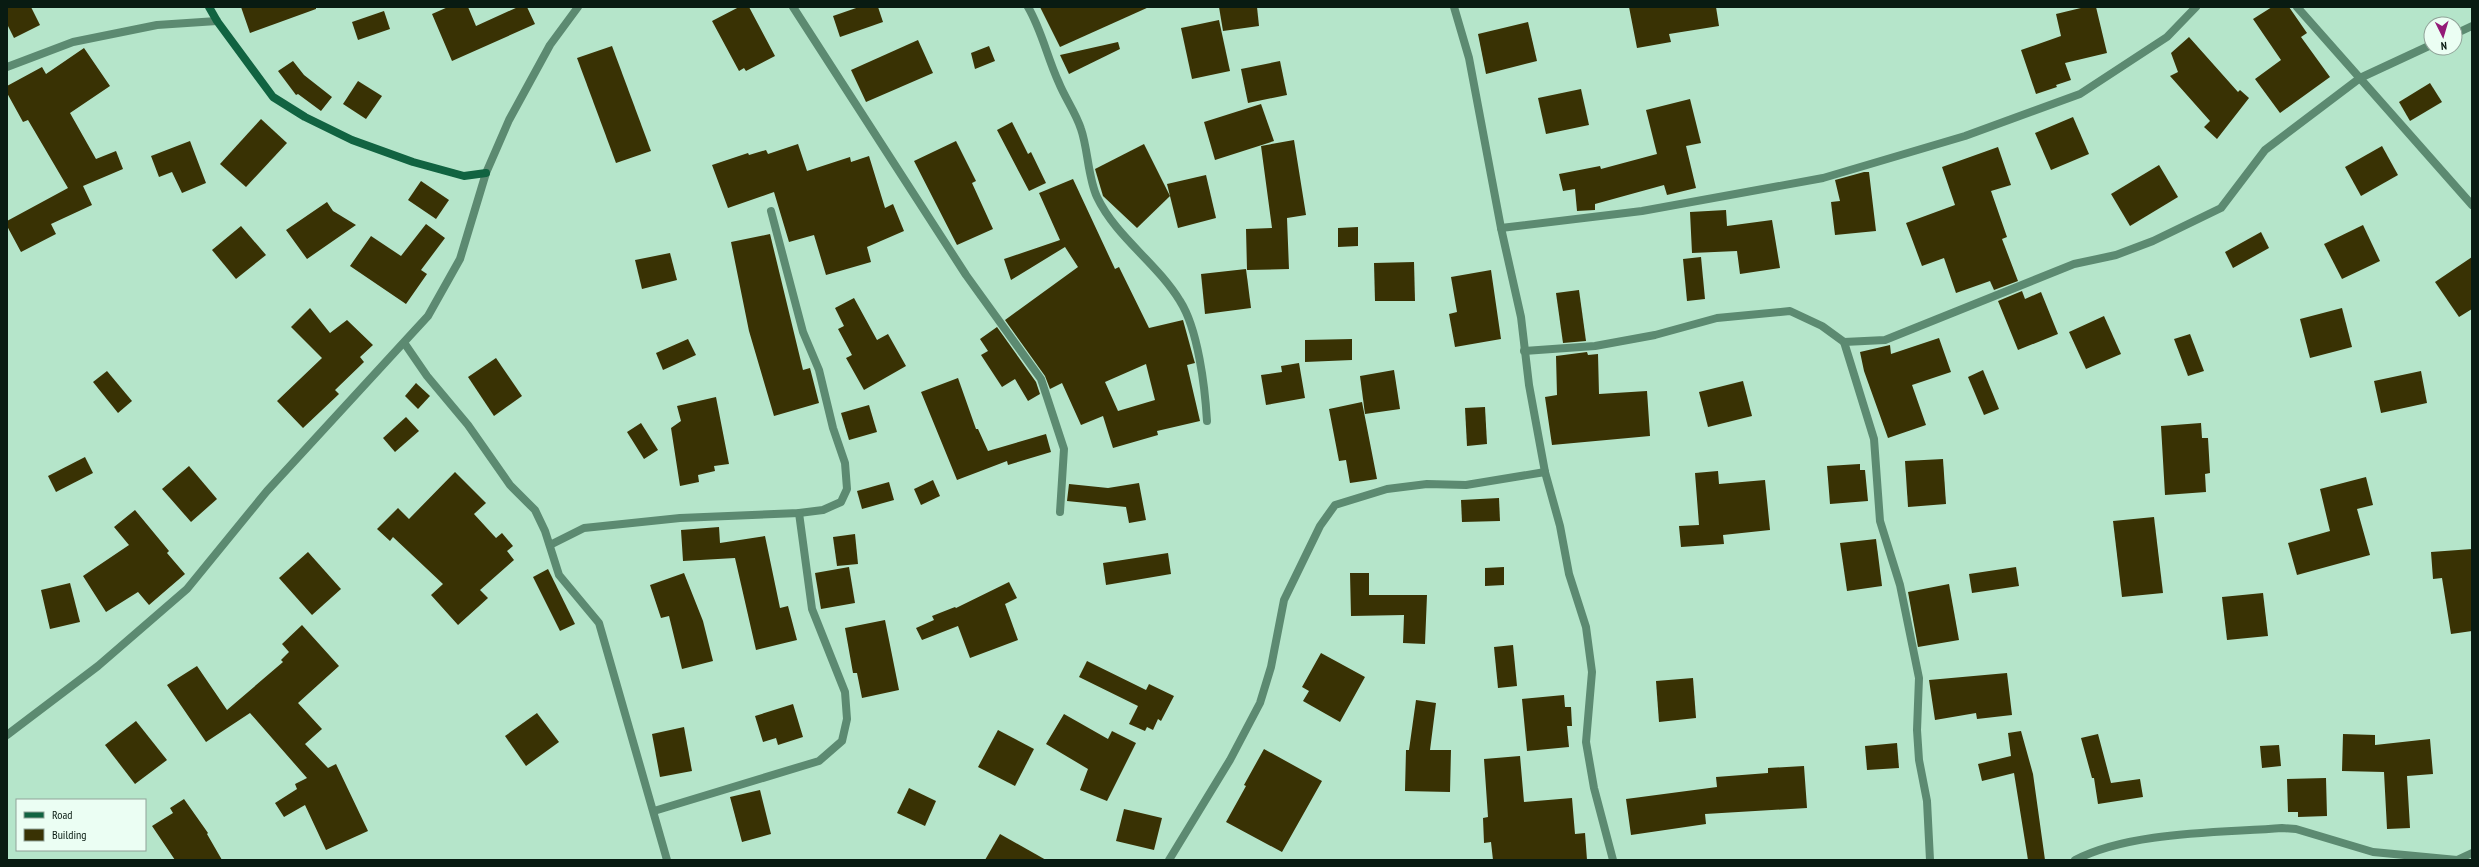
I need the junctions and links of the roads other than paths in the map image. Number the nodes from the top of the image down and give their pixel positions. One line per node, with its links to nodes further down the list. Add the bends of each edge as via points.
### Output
1 (209, 7): 8 (street)
2 (578, 7): 12 (street, via 550,45 509,120)
3 (793, 7): 21 (street, via 966,275 1041,379 1064,449)
4 (1028, 7): 19 (street, via 1039,26 1058,82 1081,128 1096,196 1117,226 1180,301 1191,328 1205,390)
5 (1454, 7): 15 (street, via 1469,58)
6 (2196, 7): 15 (street, via 2167,37 2080,94 1965,136 1823,178 1642,211)
7 (2298, 7): 11 (street)
8 (217, 21): 10 (street, via 158,25 73,42); 12 (street, via 273,97 305,117 352,140 413,162 464,176)
9 (2423, 49): 11 (street)
10 (7, 67)
11 (2360, 78): 13 (street); 16 (street, via 2265,150 2221,208 2153,241 2116,255 2074,264 1885,340)
12 (486, 173): 17 (street, via 460,258 428,316)
13 (2472, 206)
14 (771, 211): 22 (street, via 803,332 819,370 833,428 845,463 847,489 841,502 823,510)
15 (1501, 228): 18 (street, via 1521,317)
16 (1844, 342): 18 (street, via 1822,326 1790,311 1717,318 1655,335 1594,346); 30 (street, via 1874,438 1880,521 1900,585 1919,678 1917,730 1919,760 1927,801)
17 (405, 344): 23 (street, via 427,376 468,425 510,485 535,510); 24 (street, via 267,491 187,590 98,666)
18 (1524, 351): 20 (street)
19 (1208, 421)
20 (1544, 472): 28 (street, via 1466,484 1427,484 1387,489 1335,505 1320,526 1284,600 1271,667 1260,703 1230,760); 29 (street, via 1560,526 1569,574 1586,627 1592,672 1586,742 1594,788)
21 (1060, 512)
22 (798, 514): 23 (street, via 680,518 584,528); 25 (street, via 812,609 845,692 847,719 842,741 819,760)
23 (550, 545): 25 (street, via 560,574 599,623)
24 (7, 735)
25 (654, 811): 27 (street)
26 (2472, 853): 31 (street, via 2458,860 2373,852 2296,829 2282,828 2180,834 2085,855)
27 (667, 860)
28 (1168, 860)
29 (1613, 860)
30 (1930, 860)
31 (2075, 860)

